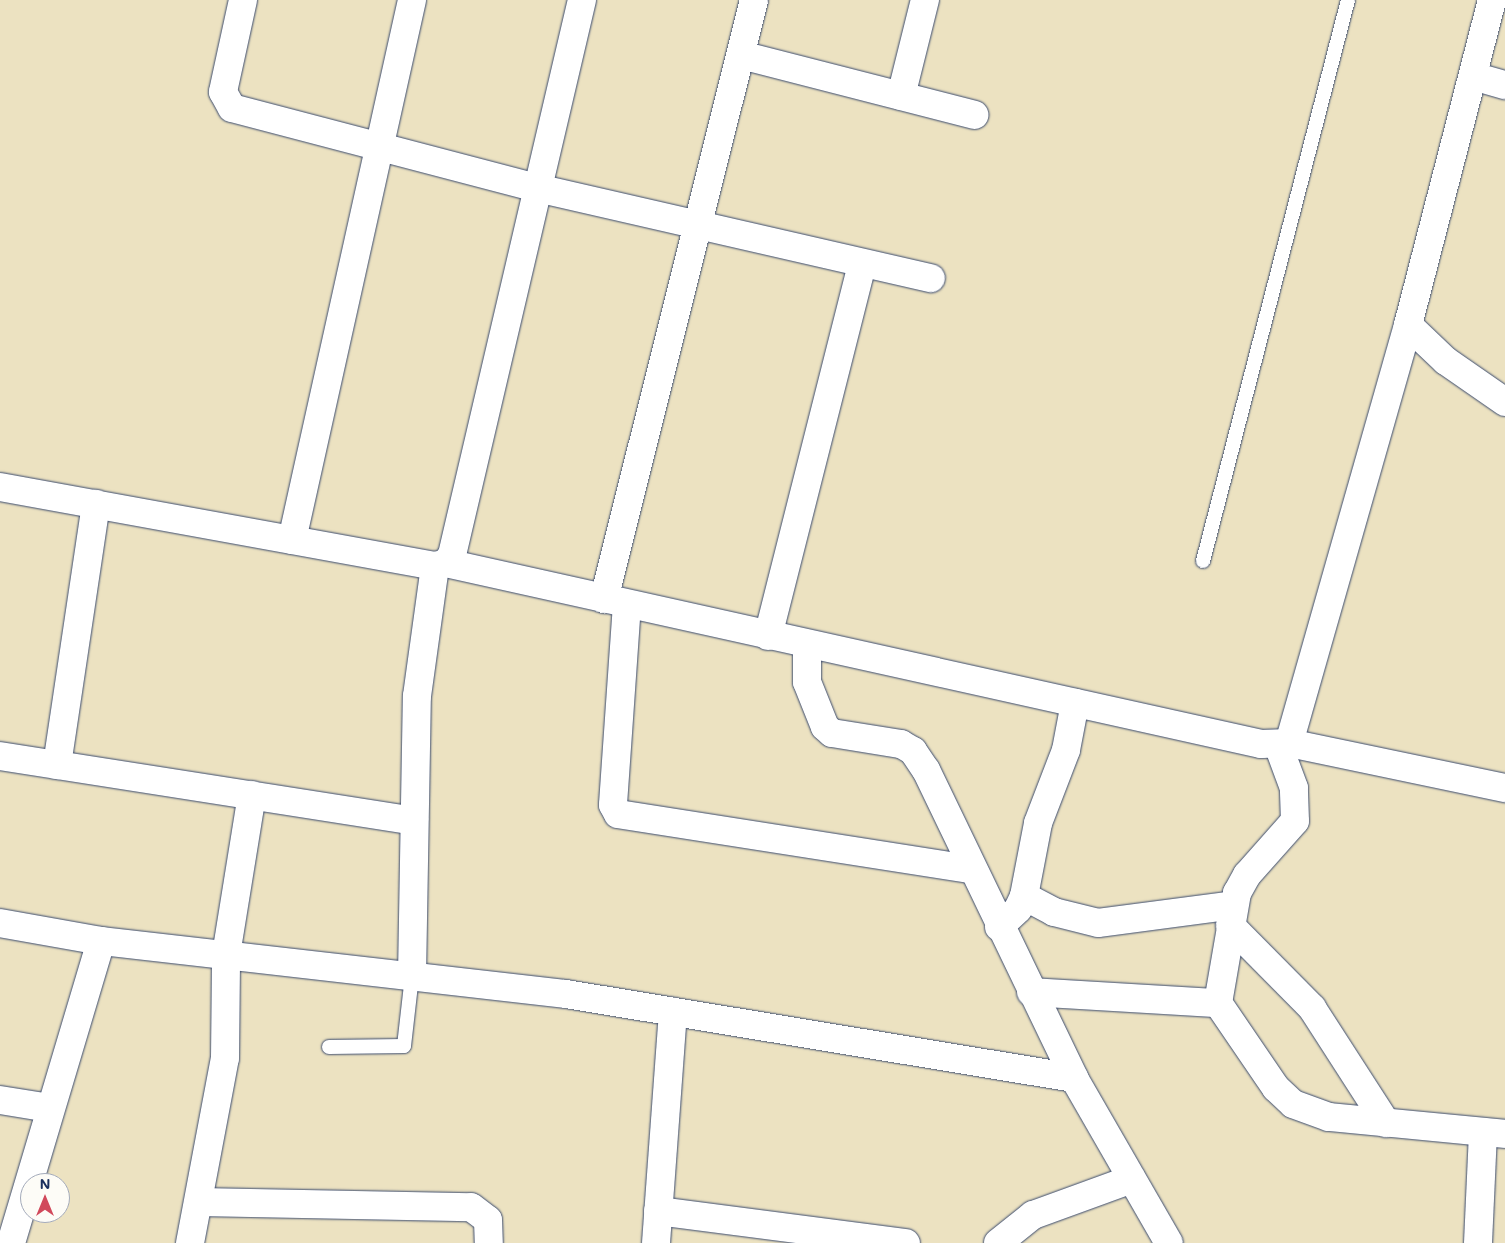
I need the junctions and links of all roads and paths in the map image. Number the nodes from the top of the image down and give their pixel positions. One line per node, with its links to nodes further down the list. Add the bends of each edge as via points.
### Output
1 (243, 0): 13 (street, via 225,101 232,108)
2 (412, 0): 13 (street)
3 (582, 0): 14 (street)
4 (754, 0): 8 (street)
5 (924, 0): 11 (street)
6 (1348, 0): 23 (lane)
7 (1492, 0): 9 (street)
8 (741, 55): 11 (street); 15 (street)
9 (1472, 76): 10 (street); 18 (street)
10 (1505, 85)
11 (901, 96): 12 (street)
12 (974, 115)
13 (377, 145): 14 (street); 22 (street)
14 (538, 188): 15 (street); 24 (street, via 452,555)
15 (700, 226): 16 (street); 25 (street)
16 (862, 264): 17 (street); 26 (street)
17 (932, 278)
18 (1408, 325): 19 (street, via 1446,361); 29 (street)
19 (1505, 402)
20 (0, 487): 21 (street)
21 (96, 504): 22 (street); 31 (street)
22 (292, 540): 24 (street)
23 (1203, 561)
24 (440, 564): 25 (street); 34 (street, via 418,670)
25 (616, 602): 26 (street); 35 (street, via 613,805 618,814)
26 (768, 636): 27 (street)
27 (807, 646): 28 (street); 35 (street, via 807,682 825,727 832,733 901,744 913,751)
28 (1075, 703): 29 (street); 36 (street, via 1066,750 1038,823)
29 (1284, 744): 32 (street); 37 (street, via 1294,788 1295,821 1247,875)
30 (0, 756): 31 (street)
31 (57, 765): 33 (street)
32 (1505, 788)
33 (252, 795): 34 (street); 41 (street)
34 (414, 821): 42 (street)
35 (970, 869): 39 (street)
36 (1024, 896): 37 (street, via 1054,912 1098,923); 39 (street, via 1018,909)
37 (1232, 915): 44 (street); 50 (street, via 1312,1008)
38 (0, 923): 40 (street)
39 (999, 927): 43 (street)
40 (101, 941): 41 (street); 49 (street)
41 (226, 955): 42 (street); 53 (street, via 225,1058)
42 (412, 976): 45 (street); 46 (lane, via 404,1046)
43 (1031, 992): 44 (street); 47 (street)
44 (1218, 1003): 50 (street, via 1276,1088 1293,1104 1329,1117)
45 (673, 1012): 47 (street); 54 (street)
46 (330, 1047)
47 (1074, 1078): 52 (street)
48 (0, 1100): 49 (street)
49 (50, 1108): 55 (street)
50 (1386, 1123): 51 (street)
51 (1494, 1133): 62 (street)
52 (1132, 1179): 60 (street, via 1032,1215); 61 (street)
53 (199, 1202): 56 (street); 57 (street, via 471,1207 488,1220)
54 (658, 1211): 58 (street); 59 (street)
55 (11, 1243)
56 (190, 1243)
57 (489, 1243)
58 (656, 1243)
59 (906, 1243)
60 (998, 1243)
61 (1169, 1243)
62 (1478, 1243)

